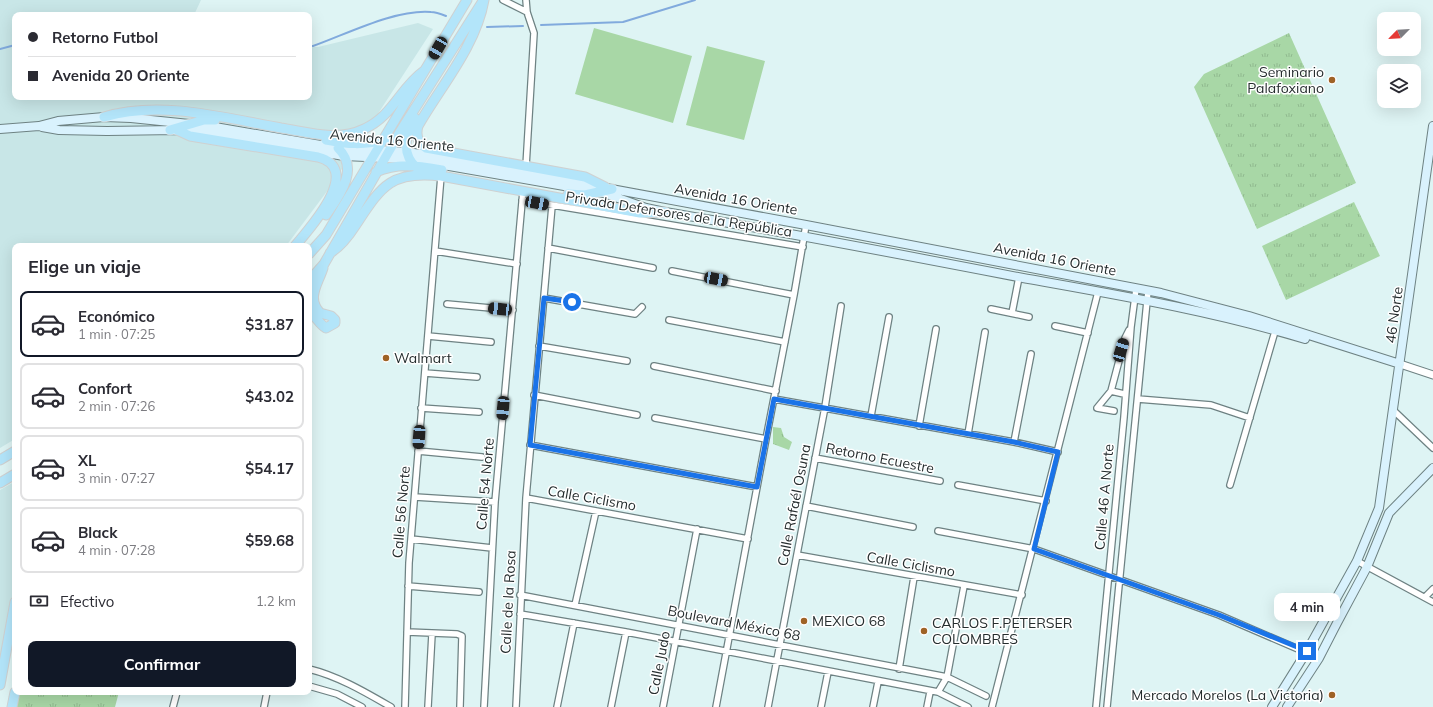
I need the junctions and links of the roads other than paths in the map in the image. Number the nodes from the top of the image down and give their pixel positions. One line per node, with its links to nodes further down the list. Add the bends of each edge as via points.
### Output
1 (467, 0): 6 (main road)
2 (503, 0): 5 (street)
3 (526, 0): 5 (street)
4 (482, 1): 13 (main road); 19 (main road, via 413,121 406,140); 21 (main road, via 479,21 418,126 417,138 426,148)
5 (527, 12): 21 (street, via 534,33)
6 (424, 71): 7 (main road, via 383,117 365,129 342,136 164,110 130,111); 14 (main road)
7 (104, 118): 8 (main road, Avenida 16 Oriente, via 131,118); 9 (main road, Avenida 16 Oriente, via 58,121)
8 (191, 125): 12 (main road); 14 (main road, via 204,120 220,120 352,145); 15 (main road, Avenida 16 Oriente)
9 (39, 126): 11 (main road); 12 (main road, Avenida 16 Oriente, via 59,130)
10 (1433, 126): 20 (main road, 46 Norte)
11 (0, 129)
12 (173, 130): 18 (main road, Avenida 16 Oriente, via 216,134); 33 (main road, via 190,136 318,157 329,163 336,177 336,187)
13 (400, 132): 14 (main road); 17 (main road)
14 (383, 140): 16 (main road)
15 (338, 148): 16 (main road, Avenida 16 Oriente); 18 (main road)
16 (374, 155): 17 (main road, Avenida 16 Oriente); 18 (main road, Avenida 16 Oriente); 26 (main road)
17 (387, 155): 19 (main road, Avenida 16 Oriente); 22 (main road)
18 (344, 156): 34 (main road, via 347,171 345,186)
19 (410, 159): 22 (main road); 23 (main road); 25 (main road); 27 (main road, Avenida 16 Oriente)
20 (1431, 160): 78 (main road, 46 Norte)
21 (526, 166): 27 (main road, via 585,177)
22 (377, 172): 26 (main road); 39 (main road)
23 (430, 174): 24 (main road); 39 (main road, via 410,174 388,184 375,197 347,238)
24 (441, 176): 25 (main road); 38 (street, Calle 56 Norte)
25 (499, 181): 27 (main road, via 575,195); 28 (main road)
26 (356, 186): 37 (main road, via 326,235)
27 (605, 190): 30 (main road, Avenida 16 Oriente, via 646,208); 31 (main road, Avenida 16 Oriente)
28 (522, 196): 29 (street, Privada Defensores de la República); 30 (main road, via 640,213); 41 (street, Calle 54 Norte)
29 (552, 206): 35 (street, Privada Defensores de la República); 36 (street, Privada Defensores de la República)
30 (665, 212): 32 (main road, Avenida 16 Oriente)
31 (806, 225): 32 (street); 46 (main road, Avenida 16 Oriente)
32 (804, 236): 35 (street); 44 (main road, Avenida 16 Oriente)
33 (297, 243)
34 (304, 243)
35 (803, 247): 51 (street)
36 (548, 248): 42 (street); 52 (street, Privada Defensores de la República)
37 (312, 251)
38 (435, 251): 41 (street); 71 (street, Calle 56 Norte)
39 (330, 253): 40 (main road)
40 (324, 264): 45 (main road); 50 (main road)
41 (517, 264): 59 (street, Calle 54 Norte)
42 (653, 268)
43 (672, 271): 51 (street)
44 (1019, 277): 48 (main road, Avenida 16 Oriente); 60 (street)
45 (312, 278)
46 (1136, 289): 47 (main road, Avenida 16 Oriente); 53 (street, Calle 46 A Norte)
47 (1148, 291): 54 (street, Calle 46 A Norte); 67 (main road, Avenida 16 Oriente, via 1204,304)
48 (1098, 292): 53 (main road, Avenida 16 Oriente); 70 (street)
49 (312, 294): 61 (main road, via 316,308 320,313 331,316 335,323 326,328)
50 (312, 294)
51 (794, 295): 73 (street)
52 (544, 298): 57 (street, via 636,314); 74 (street, Privada Defensores de la República)
53 (1135, 298): 54 (main road, Avenida 16 Oriente); 66 (street, Calle 46 A Norte)
54 (1148, 301): 67 (main road, Avenida 16 Oriente); 87 (street, Calle 46 A Norte)
55 (447, 304): 59 (street)
56 (841, 306): 89 (street, Calle Rafaél Osuna)
57 (642, 308)
58 (991, 309): 60 (street)
59 (513, 310): 119 (street, Calle 54 Norte)
60 (1012, 313): 63 (street)
61 (312, 314)
62 (889, 317): 94 (street)
63 (1029, 317)
64 (669, 320): 73 (street)
65 (1055, 326): 70 (street)
66 (1131, 327): 83 (street, via 1125,338); 84 (street, Calle 46 A Norte)
67 (1276, 328): 78 (main road, Avenida 16 Oriente); 96 (street)
68 (936, 329): 97 (street)
69 (984, 332): 98 (street)
70 (1088, 332): 104 (street)
71 (428, 336): 72 (street); 79 (street, Calle 56 Norte)
72 (491, 342)
73 (784, 342): 82 (street)
74 (539, 346): 76 (street); 85 (street, Privada Defensores de la República)
75 (1031, 354): 100 (street)
76 (627, 361)
77 (654, 366): 82 (street)
78 (1400, 366): 80 (street); 90 (main road, 46 Norte)
79 (425, 373): 81 (street); 88 (street, Calle 56 Norte)
80 (1433, 375)
81 (477, 377)
82 (776, 391): 86 (street)
83 (1111, 392): 84 (street); 91 (street, via 1097,408)
84 (1124, 394): 134 (street, Calle 46 A Norte)
85 (534, 395): 93 (street); 101 (street, Privada Defensores de la República)
86 (774, 399): 89 (street); 99 (street)
87 (1138, 399): 96 (street, via 1211,405); 136 (street, Calle 46 A Norte)
88 (421, 408): 92 (street); 103 (street, Calle 56 Norte)
89 (825, 408): 94 (street); 107 (street, Calle Rafaél Osuna)
90 (1393, 410): 102 (street); 121 (main road, 46 Norte)
91 (1114, 411)
92 (479, 412)
93 (637, 415)
94 (871, 416): 97 (street)
95 (655, 418): 99 (street)
96 (1250, 418): 114 (street)
97 (919, 426): 98 (street)
98 (968, 434): 100 (street)
99 (766, 439): 115 (street)
100 (1014, 442): 104 (street)
101 (530, 445): 115 (street); 117 (street, Privada Defensores de la República)
102 (1433, 448)
103 (418, 451): 106 (street); 116 (street, Calle 56 Norte)
104 (1058, 452): 118 (street)
105 (12, 453): 108 (main road)
106 (482, 457)
107 (815, 458): 111 (street, Retorno Ecuestre); 120 (street, Calle Rafaél Osuna)
108 (0, 460)
109 (1433, 468): 123 (main road)
110 (12, 476): 112 (main road)
111 (940, 481)
112 (0, 483)
113 (958, 485): 118 (street)
114 (1230, 485)
115 (757, 487): 128 (street)
116 (415, 497): 119 (street); 127 (street, Calle 56 Norte)
117 (526, 498): 122 (street, Calle Ciclismo); 141 (street, Calle de la Rosa)
118 (1046, 501): 130 (street)
119 (495, 502): 129 (street, Calle 54 Norte)
120 (806, 506): 124 (street); 131 (street, Calle Rafaél Osuna)
121 (1379, 508): 123 (main road); 132 (main road, 46 Norte)
122 (596, 511): 125 (street, Calle Ciclismo); 145 (street)
123 (1389, 513): 133 (main road)
124 (913, 527)
125 (697, 529): 128 (street, Calle Ciclismo); 149 (street, Calle Judo)
126 (938, 531): 130 (street)
127 (411, 539): 129 (street); 137 (street, Calle 56 Norte)
128 (748, 539): 153 (street)
129 (492, 548): 183 (street, Calle 54 Norte)
130 (1034, 549): 134 (street); 142 (street)
131 (797, 555): 135 (street, Calle Ciclismo); 155 (street, Calle Rafaél Osuna)
132 (1357, 561): 133 (street); 156 (main road, 46 Norte)
133 (1366, 567): 143 (street); 160 (main road)
134 (1109, 576): 136 (street); 158 (street, Calle 46 A Norte)
135 (914, 577): 138 (street, Calle Ciclismo); 162 (street)
136 (1120, 580): 156 (street, via 1219,615); 159 (street, Calle 46 A Norte)
137 (408, 586): 140 (street); 150 (street, Calle 56 Norte)
138 (964, 586): 142 (street, Calle Ciclismo); 165 (street)
139 (1433, 589): 143 (street)
140 (479, 592)
141 (520, 595): 145 (street, Boulevard México 68); 146 (street, Calle de la Rosa)
142 (1022, 596): 194 (street)
143 (1425, 597): 144 (street)
144 (1433, 602)
145 (575, 605): 149 (street, Boulevard México 68)
146 (520, 614): 148 (street, Boulevard México 68); 184 (street, Calle de la Rosa)
147 (12, 619): 167 (main road)
148 (574, 623): 151 (street, Boulevard México 68); 185 (street)
149 (678, 625): 153 (street, Boulevard México 68); 154 (street, Calle Judo)
150 (407, 632): 152 (street); 180 (street, Calle 56 Norte)
151 (626, 632): 154 (street, Boulevard México 68); 186 (street)
152 (432, 634): 181 (street); 182 (street, via 462,636)
153 (730, 634): 155 (street, Boulevard México 68); 157 (street)
154 (675, 642): 157 (street, Boulevard México 68); 187 (street, Calle Judo)
155 (781, 644): 161 (street, Calle Rafaél Osuna); 162 (street, Boulevard México 68)
156 (1307, 651): 160 (street); 197 (main road, 46 Norte)
157 (727, 652): 161 (street, Boulevard México 68); 188 (street)
158 (1101, 654): 159 (street); 195 (street, Calle 46 A Norte)
159 (1112, 656): 196 (street, Calle 46 A Norte)
160 (1319, 658): 198 (main road)
161 (777, 662): 164 (street, Boulevard México 68); 189 (street, Calle Rafaél Osuna)
162 (899, 669): 165 (street, Boulevard México 68)
163 (312, 670): 179 (street, via 362,690)
164 (828, 672): 166 (street, Boulevard México 68); 190 (street)
165 (947, 676): 170 (street); 174 (street, Boulevard México 68)
166 (878, 682): 169 (street, Boulevard México 68); 191 (street)
167 (0, 685)
168 (312, 687): 178 (street, via 337,694)
169 (930, 692): 170 (street, Boulevard México 68); 192 (street)
170 (938, 692): 193 (street, Boulevard México 68)
171 (14, 695): 175 (main road)
172 (175, 695): 176 (street)
173 (266, 695): 177 (street)
174 (986, 696)
175 (12, 707)
176 (173, 707)
177 (264, 707)
178 (362, 707)
179 (391, 707)
180 (405, 707)
181 (428, 707)
182 (460, 707)
183 (484, 707)
184 (516, 707)
185 (557, 707)
186 (611, 707)
187 (663, 707)
188 (716, 707)
189 (768, 707)
190 (821, 707)
191 (873, 707)
192 (927, 707)
193 (968, 707)
194 (992, 707)
195 (1096, 707)
196 (1107, 707)
197 (1272, 707)
198 (1287, 707)

